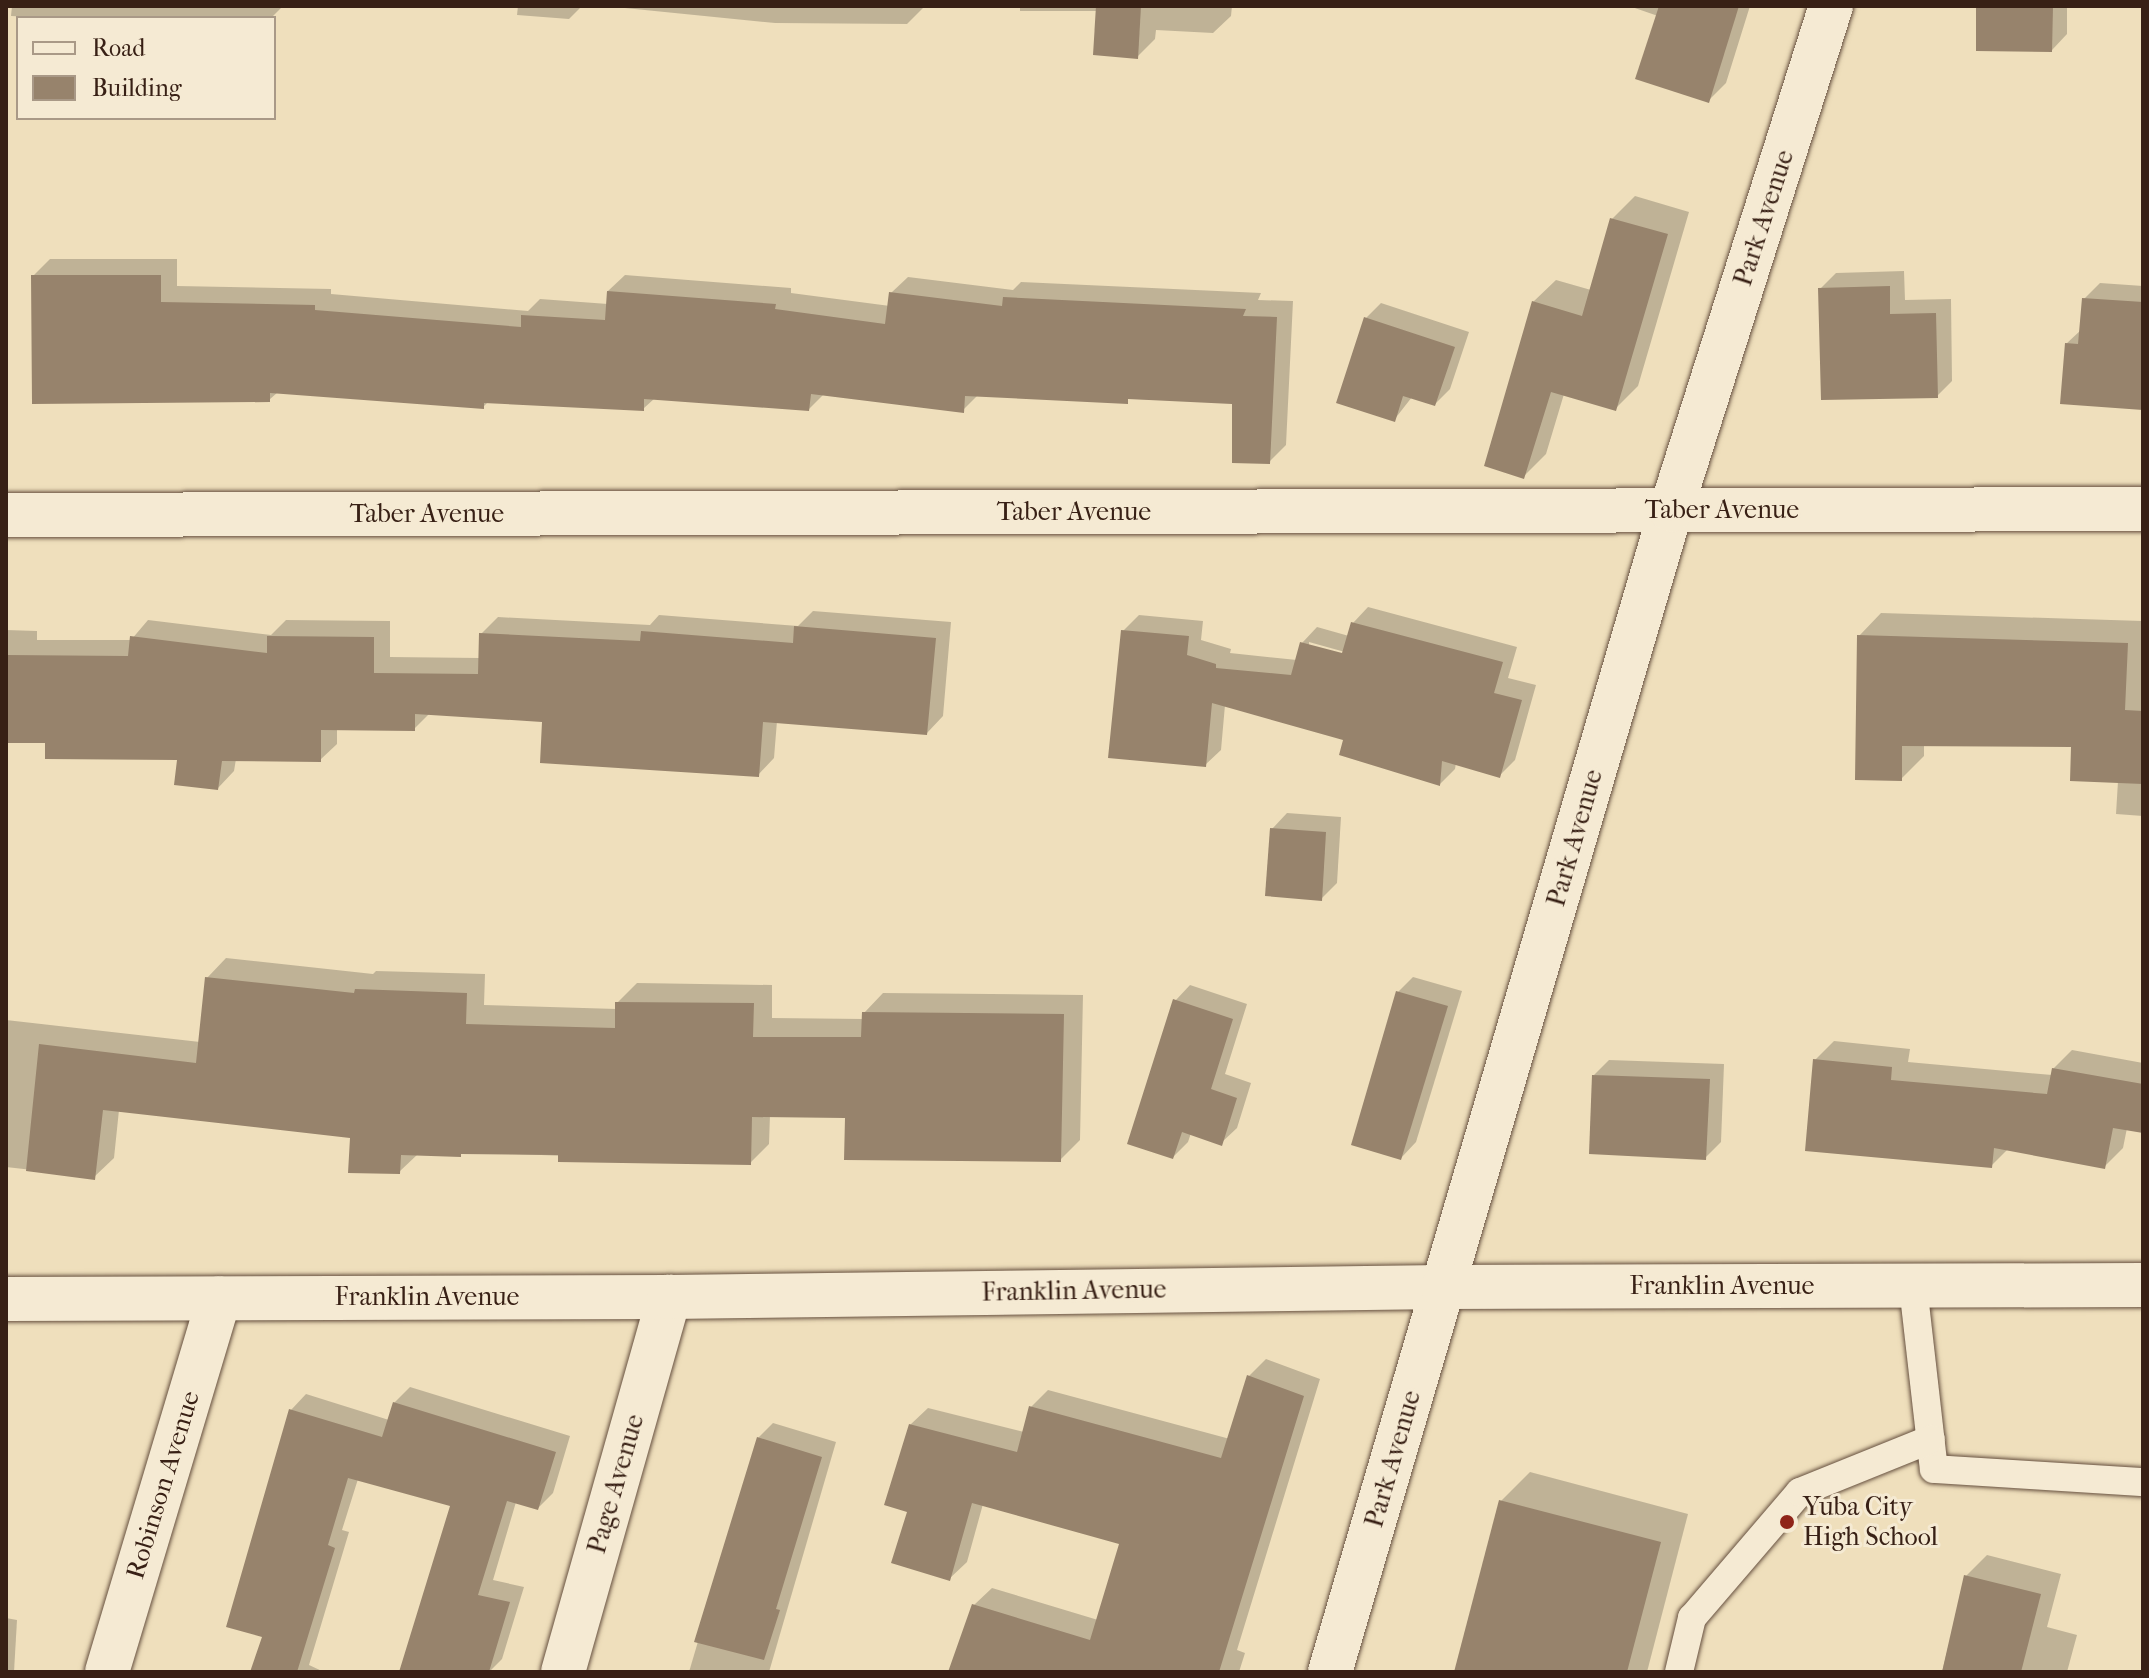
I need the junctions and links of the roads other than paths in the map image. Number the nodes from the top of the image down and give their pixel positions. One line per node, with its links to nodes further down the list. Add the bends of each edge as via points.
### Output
1 (1831, 6): 3 (street, Park Avenue)
2 (2143, 509): 3 (street, Taber Avenue)
3 (1671, 510): 4 (street, Taber Avenue); 7 (street, Park Avenue)
4 (6, 515)
5 (2143, 1285): 6 (street, Franklin Avenue)
6 (1913, 1286): 7 (street, Franklin Avenue); 11 (lane)
7 (1443, 1287): 8 (street, Franklin Avenue); 15 (street, Park Avenue)
8 (669, 1297): 9 (street, Franklin Avenue); 14 (street, Page Avenue)
9 (219, 1298): 10 (street, Franklin Avenue); 13 (street, Robinson Avenue)
10 (6, 1299)
11 (1931, 1439): 12 (lane, via 1934,1469); 16 (lane, via 1800,1492 1692,1618)
12 (2143, 1482)
13 (107, 1672)
14 (563, 1672)
15 (1330, 1672)
16 (1679, 1672)

